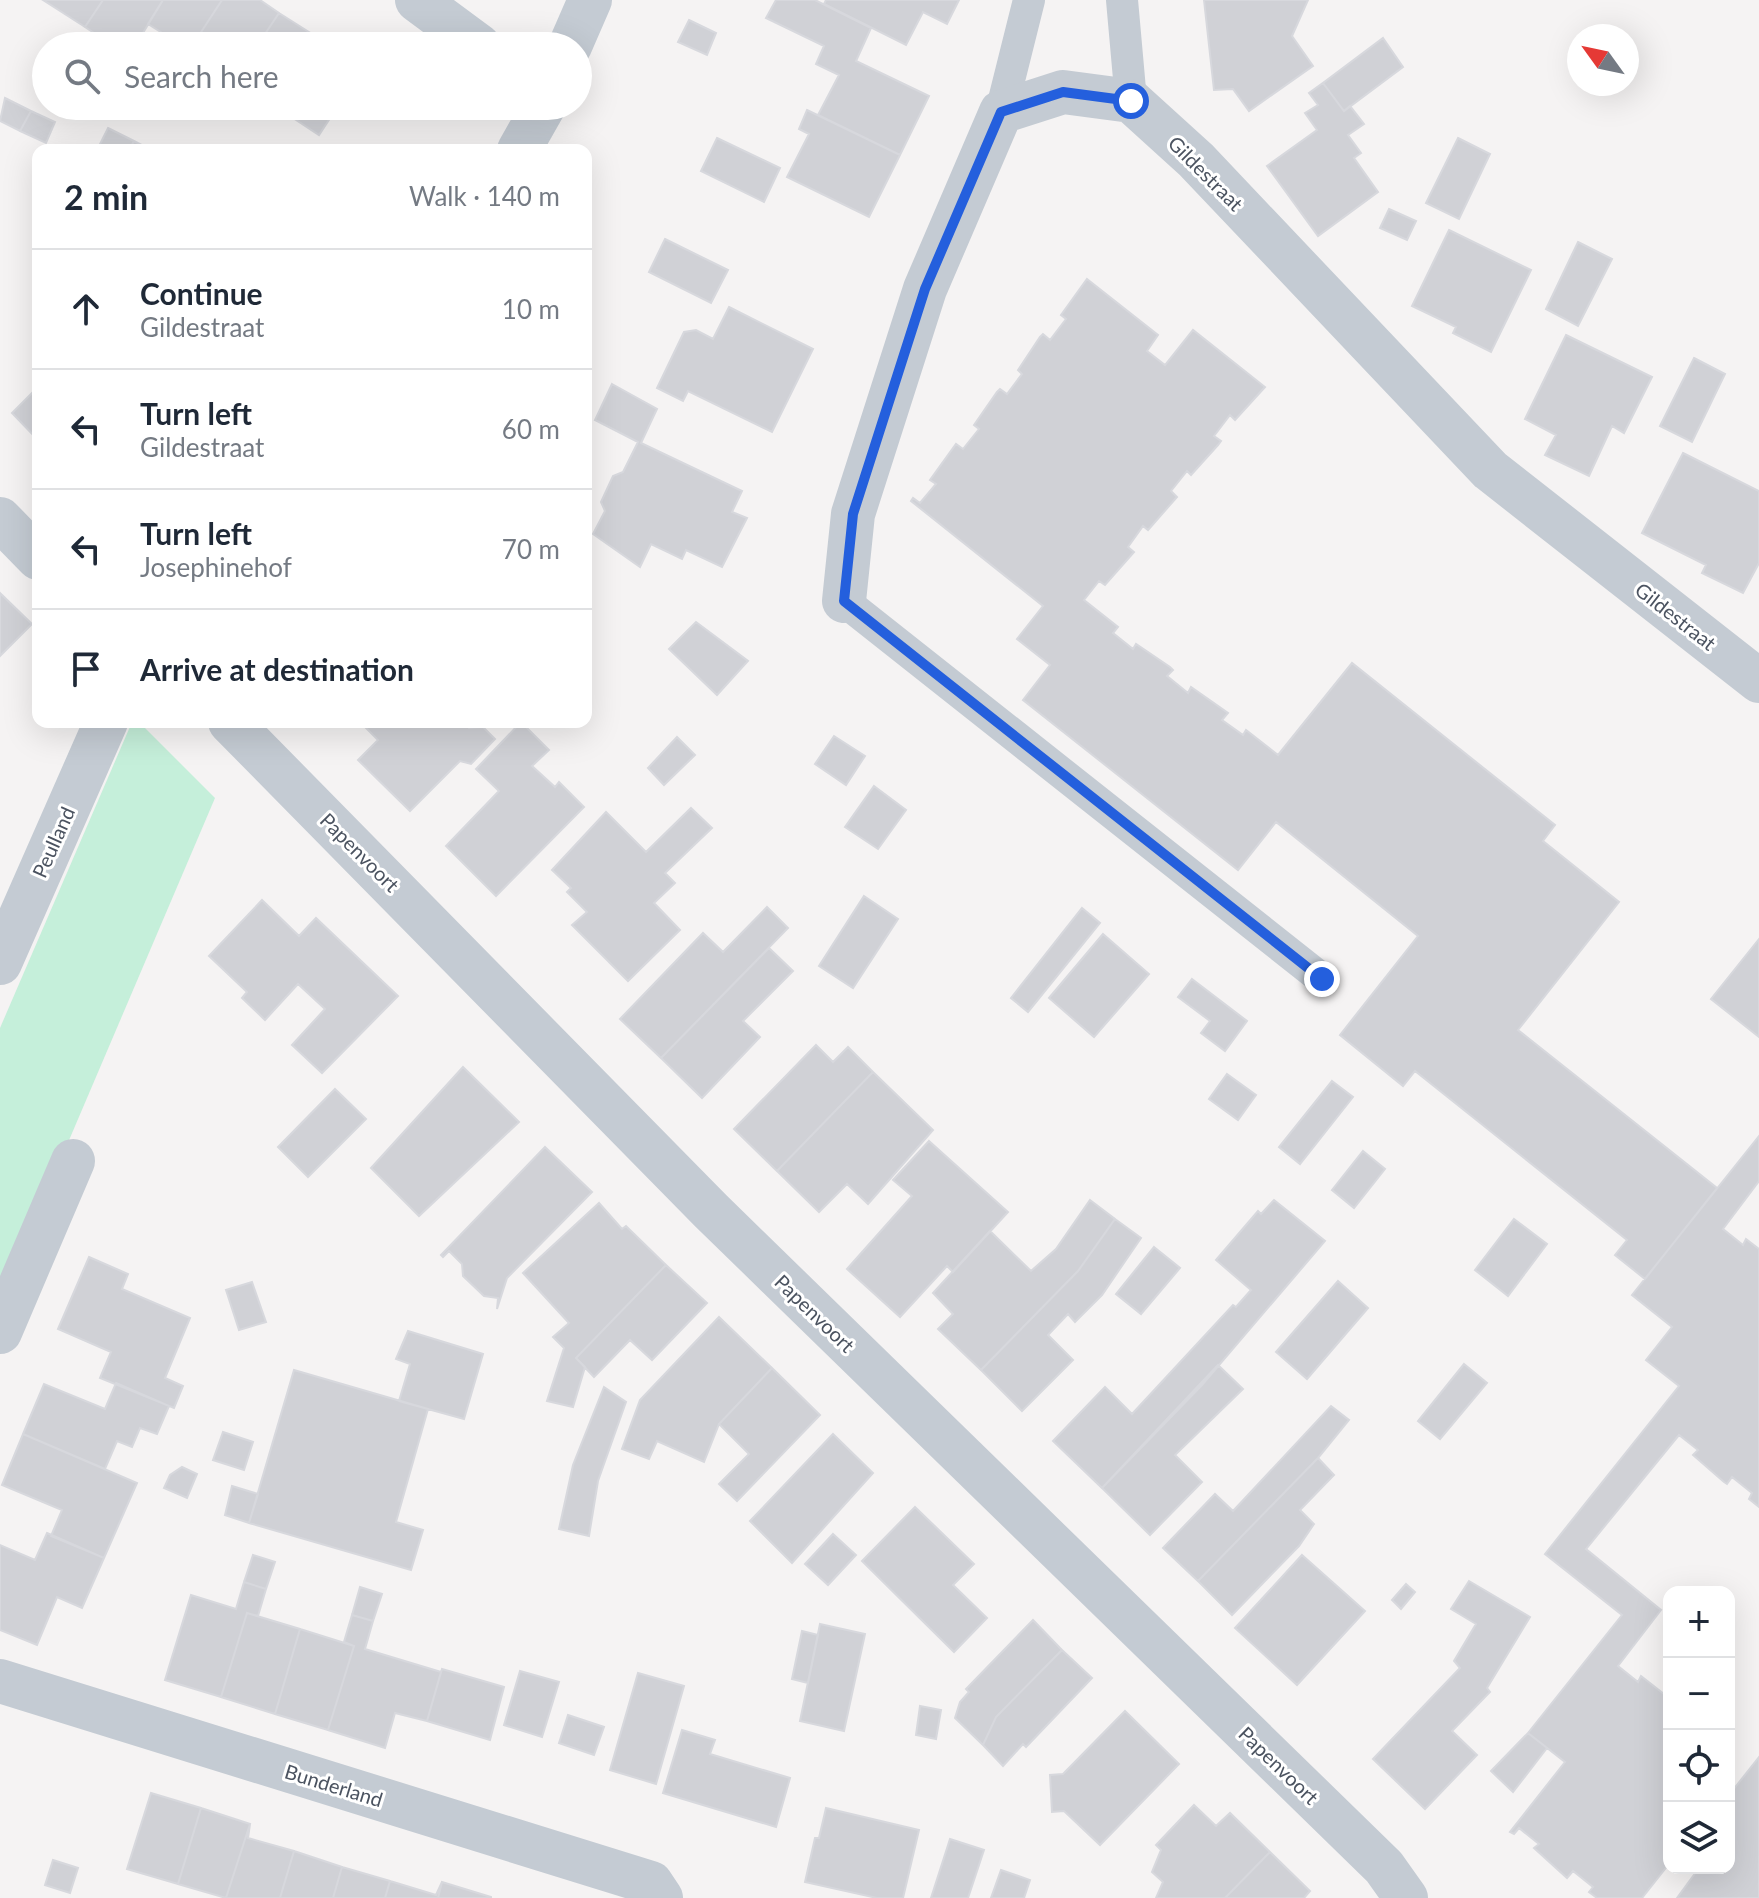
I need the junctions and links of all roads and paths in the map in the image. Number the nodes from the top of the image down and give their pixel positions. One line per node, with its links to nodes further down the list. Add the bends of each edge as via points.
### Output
1 (417, 0): 5 (street)
2 (590, 0): 6 (street)
3 (1029, 0): 8 (lane)
4 (1122, 0): 7 (lane)
5 (460, 32)
6 (576, 32)
7 (1131, 101): 8 (street, via 1063,92); 14 (street, Gildestraat, via 1196,160 1490,470)
8 (1001, 112): 13 (street, via 925,289 853,514)
9 (536, 120): 10 (street)
10 (522, 144)
11 (0, 519): 12 (street)
12 (32, 552)
13 (844, 601): 18 (lane)
14 (1759, 681)
15 (103, 728): 17 (street, Peulland)
16 (236, 728): 23 (street, Papenvoort, via 711,1211 1384,1867)
17 (0, 963)
18 (1322, 979)
19 (73, 1161): 20 (street)
20 (0, 1332)
21 (0, 1681): 22 (street, Bunderland, via 651,1883)
22 (661, 1898)
23 (1406, 1898)

